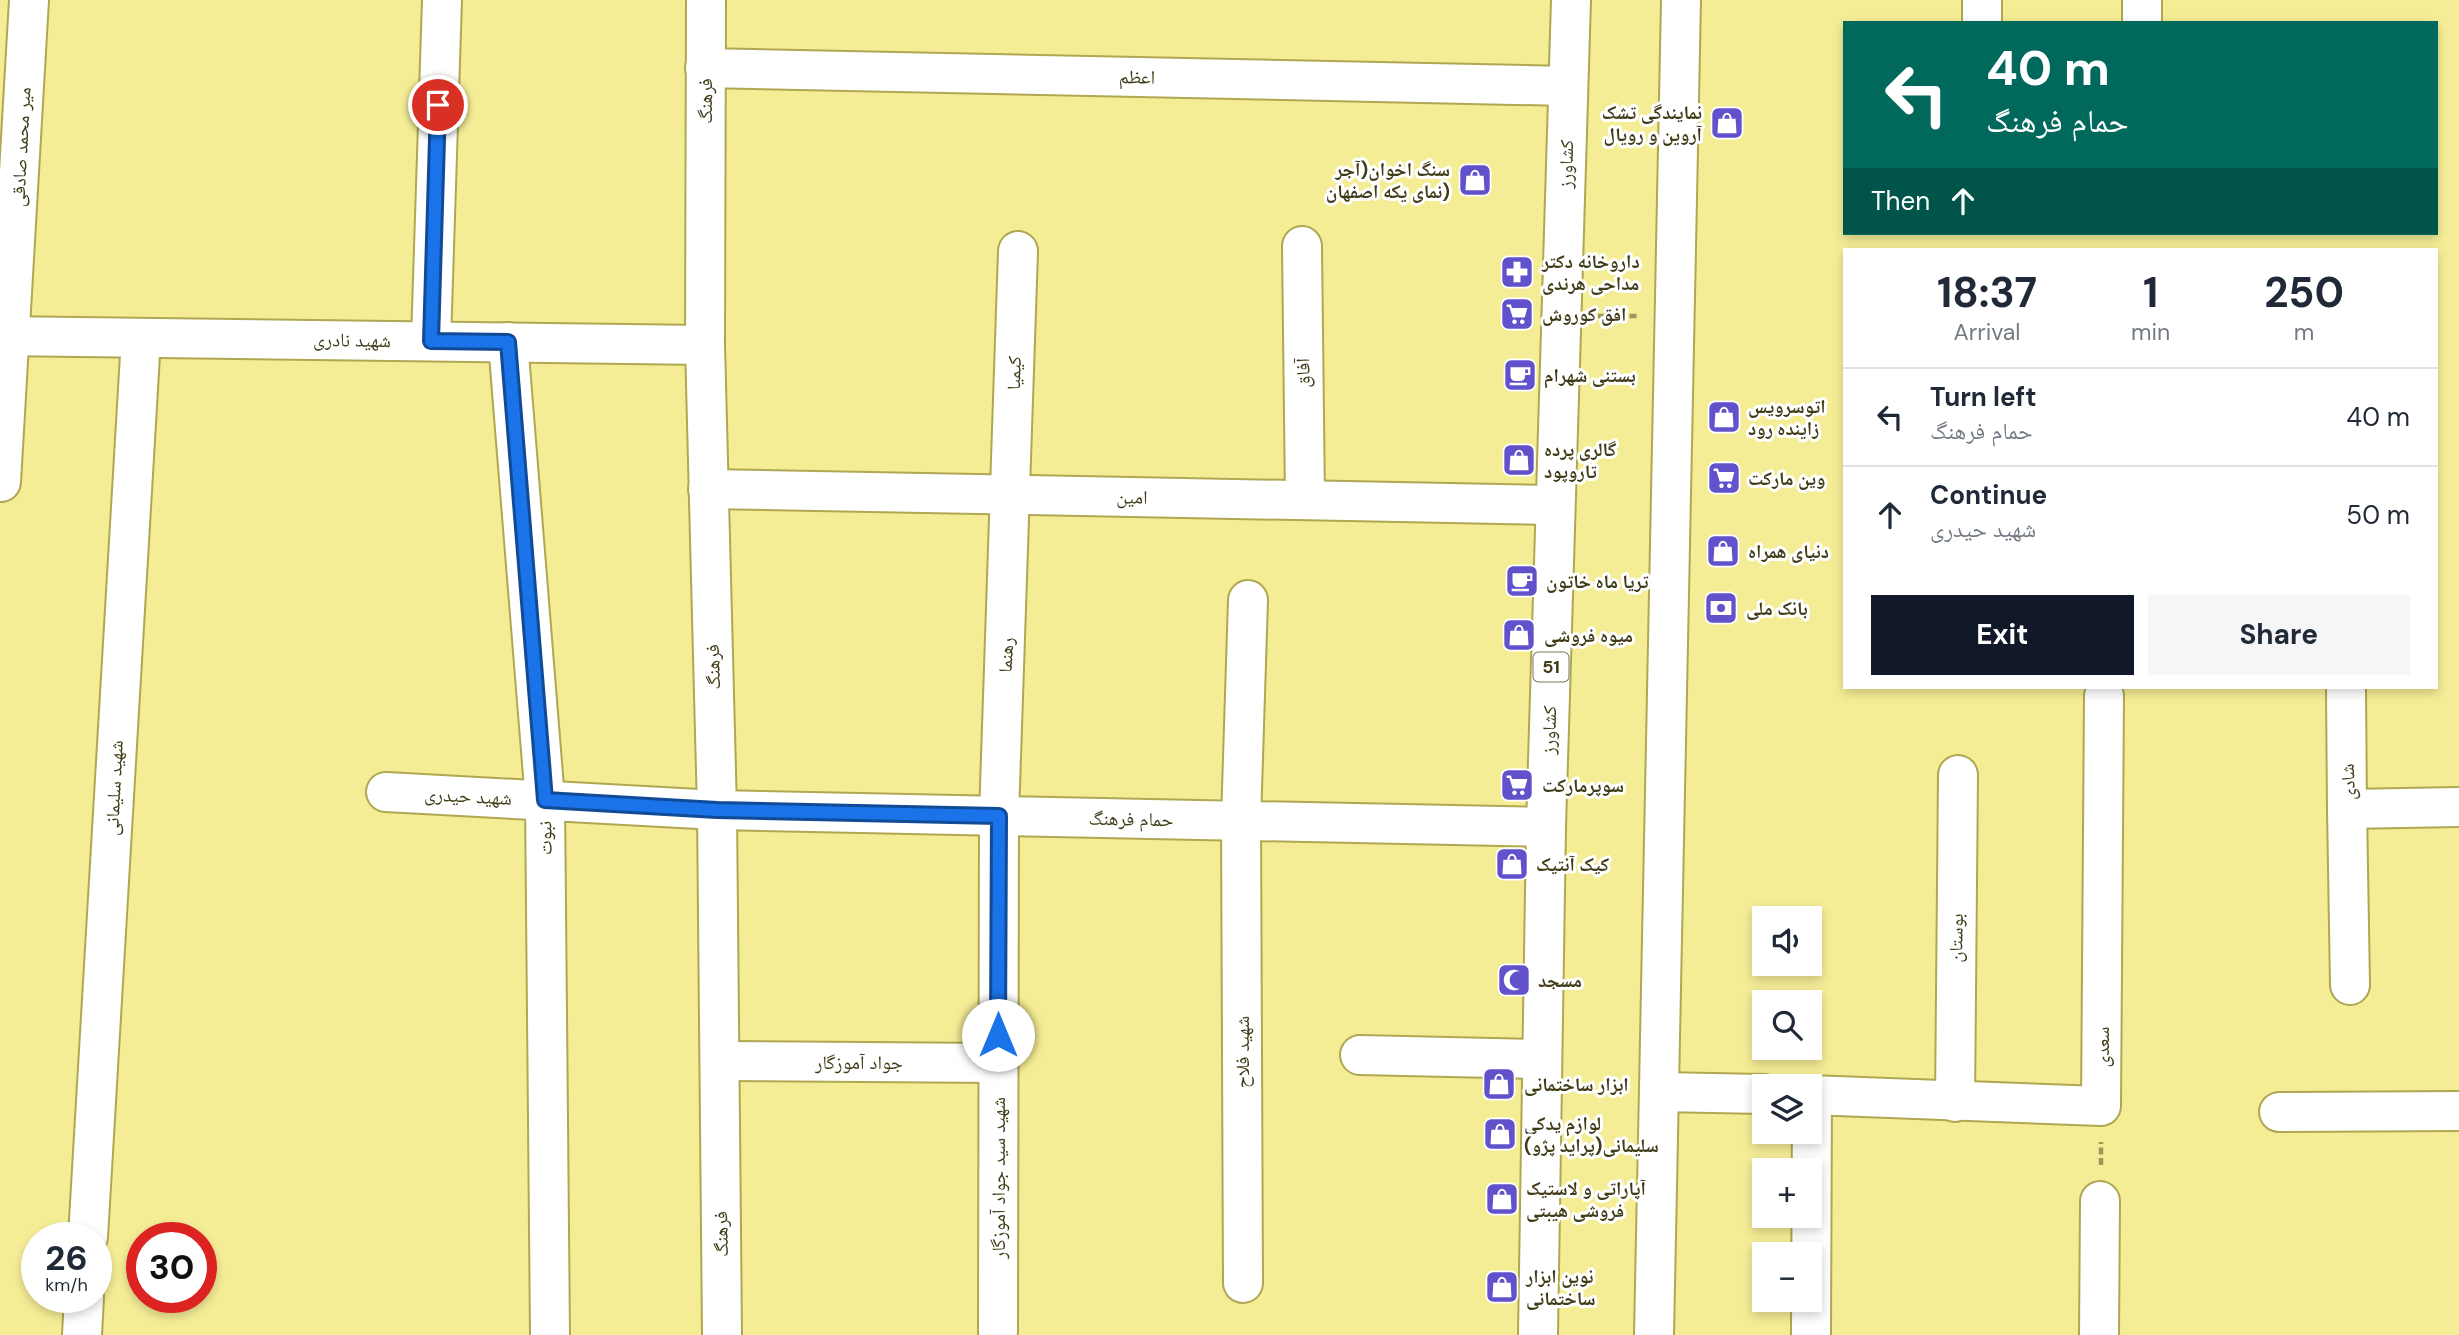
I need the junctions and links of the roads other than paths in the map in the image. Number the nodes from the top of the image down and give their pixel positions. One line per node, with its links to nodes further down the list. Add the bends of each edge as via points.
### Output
1 (29, 0): 14 (street, میر محمد صادقی)
2 (442, 0): 16 (street)
3 (706, 0): 10 (street, فرهنگ)
4 (1571, 0): 11 (street, کشاورز / 51)
5 (1681, 0): 41 (street)
6 (1982, 0): 8 (street)
7 (2142, 0): 9 (street)
8 (1982, 21)
9 (2142, 21)
10 (705, 68): 11 (street, اعظم); 18 (street, فرهنگ)
11 (1568, 86): 23 (street, کشاورز / 51)
12 (1302, 246): 22 (street, آفاق)
13 (1018, 251): 21 (street, کیمیا)
14 (5, 336): 15 (street, شهید نادری); 19 (street, میر محمد صادقی)
15 (141, 338): 16 (street, شهید نادری); 49 (street, شهید سلیمانی)
16 (431, 341): 17 (street, شهید نادری)
17 (508, 342): 18 (street, شهید نادری); 29 (street, نبوت)
18 (705, 345): 20 (street, فرهنگ)
19 (1, 482)
20 (708, 489): 21 (street, امین); 32 (street, فرهنگ)
21 (1009, 495): 22 (street, امین); 33 (street, رهنما)
22 (1305, 500): 23 (street, امین)
23 (1555, 505): 35 (street, کشاورز / 51)
24 (1248, 600): 34 (street, شهید فلاح)
25 (2346, 689): 31 (street, شادی)
26 (2104, 696): 44 (street, سعدی, via 2101,1106)
27 (1958, 775): 44 (street, بوستان)
28 (386, 792): 29 (street, شهید حیدری)
29 (545, 800): 32 (street, شهید حیدری); 54 (street, نبوت)
30 (2459, 807): 31 (street, شادی)
31 (2347, 809): 36 (street)
32 (717, 810): 33 (street, حمام فرهنگ); 39 (street, فرهنگ)
33 (999, 816): 34 (street, حمام فرهنگ); 40 (street, شهید سید جواد آموزگار)
34 (1241, 821): 35 (street, حمام فرهنگ); 50 (street, شهید فلاح)
35 (1546, 827): 38 (street, کشاورز / 51)
36 (2350, 985)
37 (1360, 1055): 38 (street)
38 (1542, 1059): 56 (street, کشاورز / 51)
39 (720, 1060): 40 (street, جواد آموزگار); 55 (street, فرهنگ)
40 (998, 1063): 52 (street, شهید سید جواد آموزگار)
41 (1659, 1092): 42 (street); 57 (street)
42 (1752, 1094)
43 (1822, 1096): 44 (street)
44 (1955, 1102)
45 (2459, 1111): 46 (street)
46 (2278, 1112)
47 (1811, 1144): 58 (street)
48 (2100, 1202): 59 (street)
49 (89, 1222)
50 (1243, 1283)
51 (83, 1313): 53 (street)
52 (998, 1331)
53 (82, 1335)
54 (550, 1335)
55 (722, 1335)
56 (1538, 1335)
57 (1654, 1335)
58 (1811, 1335)
59 (2099, 1335)

